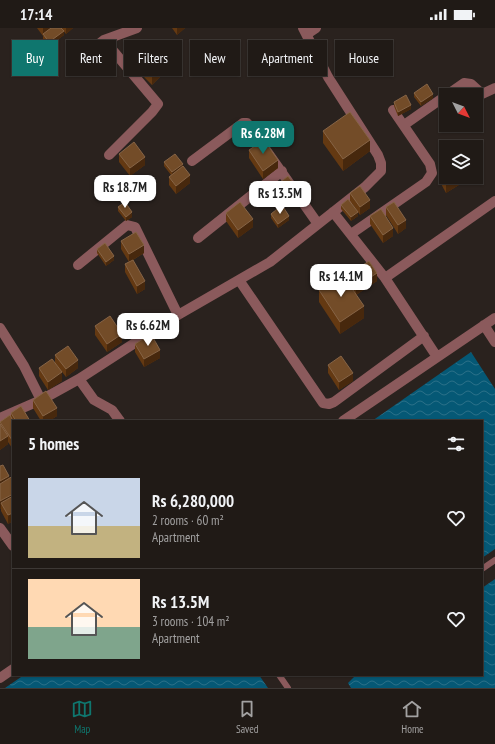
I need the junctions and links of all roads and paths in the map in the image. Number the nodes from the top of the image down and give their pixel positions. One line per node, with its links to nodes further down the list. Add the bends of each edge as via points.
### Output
1 (138, 28): 4 (street)
2 (316, 28): 3 (street)
3 (305, 31): 13 (street, via 328,77 381,163 381,170 375,178)
4 (104, 40)
5 (116, 54): 9 (street, via 158,104)
6 (495, 88): 8 (street, via 482,94 471,84 464,83)
7 (393, 110): 8 (street)
8 (404, 125): 15 (street, via 430,164 432,173 426,182)
9 (109, 155)
10 (192, 162): 11 (street, via 243,123 247,123)
11 (282, 171): 14 (street); 16 (street)
12 (495, 201): 18 (street)
13 (333, 212): 14 (street); 15 (street)
14 (318, 224): 19 (street, via 270,262)
15 (351, 234): 18 (street)
16 (198, 238)
17 (78, 264): 20 (street, via 127,225 135,227)
18 (385, 278): 24 (street)
19 (239, 280): 20 (street); 24 (street, via 323,403 334,402)
20 (178, 315): 27 (street)
21 (495, 318): 22 (street)
22 (484, 326): 25 (street); 26 (street)
23 (0, 328): 28 (street, via 24,366)
24 (424, 336): 26 (street)
25 (495, 342)
26 (437, 357): 31 (street)
27 (79, 379): 28 (street); 30 (street, via 94,400 112,410)
28 (41, 400): 29 (street, via 22,412)
29 (0, 418)
30 (119, 420)
31 (344, 420)
32 (0, 528): 33 (street)
33 (12, 545)
34 (495, 560): 35 (lane)
35 (483, 568)
36 (12, 670): 38 (street)
37 (280, 676): 39 (lane)
38 (0, 678)
39 (288, 688)

